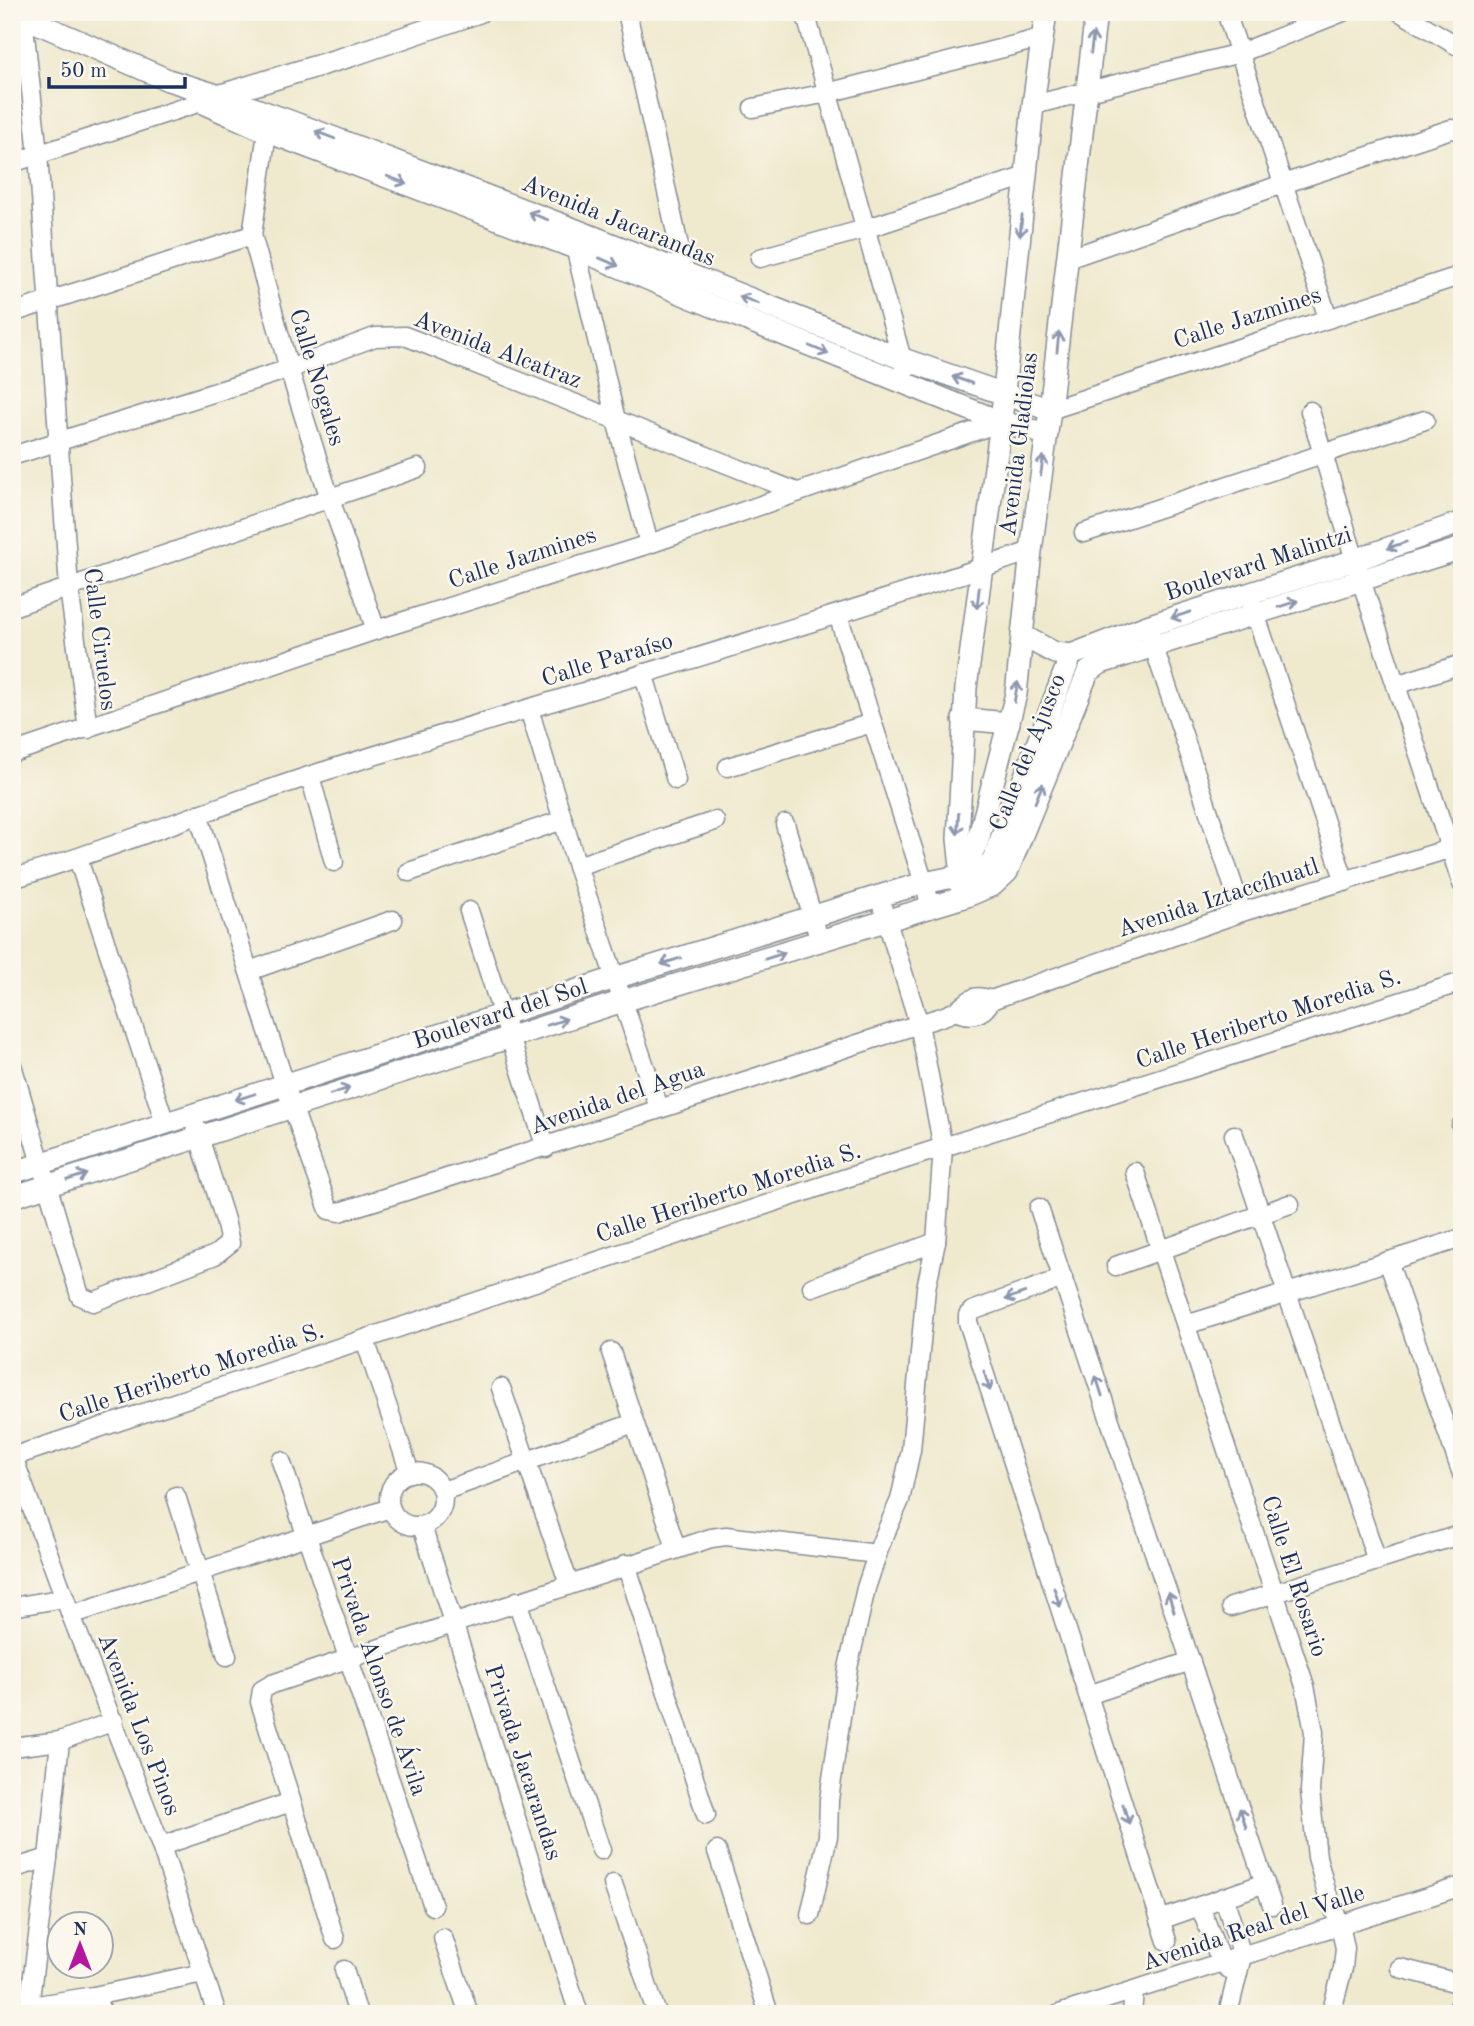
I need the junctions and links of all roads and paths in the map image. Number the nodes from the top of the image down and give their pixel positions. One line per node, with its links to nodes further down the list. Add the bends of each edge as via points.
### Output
1 (479, 12): 15 (street)
2 (627, 12): 29 (street)
3 (805, 12): 14 (street)
4 (1046, 12): 10 (street, Avenida Gladiolas)
5 (1096, 12): 13 (street, Avenida Gladiolas, one-way to 5)
6 (1226, 12): 12 (street)
7 (1343, 12): 12 (street)
8 (1400, 12): 11 (street)
9 (20, 14): 15 (street, Avenida Jacarandas); 20 (street, Calle Ciruelos)
10 (1042, 38): 14 (street); 16 (street, Avenida Gladiolas)
11 (1462, 46)
12 (1240, 53): 13 (street); 23 (street)
13 (1086, 92): 16 (street); 28 (street, Avenida Gladiolas)
14 (827, 93): 17 (street); 24 (street)
15 (210, 99): 18 (street, Avenida Jacarandas); 20 (street)
16 (1033, 105): 22 (street, Avenida Gladiolas)
17 (753, 108)
18 (269, 123): 25 (street, Calle Nogales); 26 (street, Avenida Jacarandas)
19 (1462, 130): 23 (street, via 1451,129)
20 (38, 155): 21 (street); 32 (street, Calle Ciruelos)
21 (12, 163)
22 (1026, 176): 24 (street); 38 (street, Avenida Gladiolas, one-way to 38)
23 (1283, 184): 28 (street); 34 (street)
24 (864, 229): 27 (street); 35 (street)
25 (252, 235): 32 (street); 36 (street, Calle Nogales)
26 (573, 238): 29 (street, Avenida Jacarandas); 31 (street, Avenida Jacarandas, one-way to 31); 41 (street)
27 (760, 258)
28 (1067, 259): 39 (street, Avenida Gladiolas, one-way to 28)
29 (686, 275): 31 (street); 35 (street, Avenida Jacarandas, one-way to 29)
30 (1462, 275): 34 (street, Calle Jazmines)
31 (690, 298): 37 (street, Avenida Jacarandas, one-way to 37)
32 (48, 301): 33 (street); 45 (street, Calle Ciruelos)
33 (12, 313)
34 (1328, 318): 39 (street, Calle Jazmines)
35 (903, 359): 37 (street); 38 (street, Avenida Jacarandas, one-way to 35)
36 (289, 369): 41 (street, Avenida Alcatraz, via 374,337 405,336); 45 (street, Avenida Alcatraz); 50 (street, Calle Nogales)
37 (909, 386): 43 (street, Avenida Jacarandas)
38 (1002, 394): 39 (street, Avenida Jacarandas); 43 (street, Avenida Gladiolas)
39 (1050, 410): 44 (street, Avenida Gladiolas)
40 (1310, 411): 46 (street)
41 (616, 420): 49 (street, Avenida Alcatraz); 53 (street)
42 (1425, 420): 46 (street)
43 (1000, 422): 44 (street); 49 (street, Calle Jazmines); 56 (street, Avenida Gladiolas)
44 (1047, 434): 55 (street, Avenida Gladiolas, one-way to 44)
45 (58, 443): 47 (street, Avenida Alcatraz); 58 (street, Calle Ciruelos)
46 (1323, 454): 52 (street); 57 (street)
47 (12, 456)
48 (418, 468): 50 (street)
49 (797, 492): 53 (street, Calle Jazmines)
50 (330, 499): 58 (street); 63 (street, Calle Nogales)
51 (1462, 522): 57 (street, Boulevard Malintzi, one-way to 57)
52 (1084, 533)
53 (649, 544): 63 (street, Calle Jazmines)
54 (1462, 548): 57 (street, Boulevard Malintzi)
55 (1031, 551): 56 (street, Calle Paraíso); 64 (street, Avenida Gladiolas)
56 (981, 568): 62 (street, Calle Paraíso); 71 (street, Avenida Gladiolas, one-way to 71)
57 (1358, 570): 59 (street, Boulevard Malintzi); 61 (street, Boulevard Malintzi, one-way to 57); 69 (street)
58 (69, 588): 60 (street); 74 (street, Calle Ciruelos)
59 (1248, 594): 61 (street); 65 (street, Boulevard Malintzi, one-way to 65)
60 (12, 607)
61 (1256, 614): 65 (street, Boulevard Malintzi); 91 (street)
62 (838, 615): 68 (street, Calle Paraíso); 72 (street)
63 (376, 630): 74 (street, Calle Jazmines)
64 (1024, 636): 66 (street, via 1055,653); 73 (street, Avenida Gladiolas, one-way to 64)
65 (1150, 636): 66 (street, Boulevard Malintzi); 89 (street, Calle del Ajusco, one-way to 65, via 1088,672); 98 (street)
66 (1071, 655): 88 (street, Calle del Ajusco, via 992,860 983,871)
67 (1462, 664): 69 (street)
68 (643, 673): 70 (street, Calle Paraíso); 78 (street)
69 (1396, 685): 83 (street)
70 (529, 709): 77 (street, Calle Paraíso); 80 (street)
71 (963, 719): 73 (street); 88 (street, Avenida Gladiolas, one-way to 88, via 957,839)
72 (872, 723): 76 (street); 92 (street)
73 (1009, 723): 88 (street, Avenida Gladiolas, via 978,841)
74 (88, 729): 75 (street, Calle Jazmines)
75 (12, 753)
76 (728, 767)
77 (310, 776): 79 (street, Calle Paraíso); 85 (street)
78 (676, 780)
79 (198, 814): 84 (street, Calle Paraíso); 104 (street)
80 (563, 820): 86 (street); 87 (street)
81 (715, 821): 86 (street)
82 (785, 824): 99 (street)
83 (1456, 847): 91 (street, Avenida Iztaccíhuatl); 93 (street)
84 (78, 859): 90 (street, Calle Paraíso); 117 (street)
85 (334, 862)
86 (577, 866): 106 (street)
87 (409, 872)
88 (961, 874): 92 (street, Boulevard del Sol); 95 (street, Avenida Gladiolas); 96 (street, Avenida Gladiolas)
89 (1002, 878): 95 (street, Boulevard del Sol)
90 (12, 879)
91 (1345, 882): 98 (street, Avenida Iztaccíhuatl)
92 (924, 883): 94 (street, Boulevard del Sol); 96 (street)
93 (1462, 884)
94 (879, 896): 99 (street, Boulevard del Sol); 100 (street)
95 (967, 896): 96 (street, Boulevard del Sol)
96 (931, 905): 100 (street, Boulevard del Sol)
97 (469, 911): 109 (street)
98 (1242, 912): 110 (street, Avenida Iztaccíhuatl, via 991,1000 979,996 967,1000 956,1011)
99 (812, 917): 102 (street); 103 (street, Boulevard del Sol)
100 (886, 919): 102 (street, Boulevard del Sol); 110 (street)
101 (393, 920): 104 (street)
102 (820, 942): 105 (street, Boulevard del Sol, one-way to 102)
103 (715, 947): 105 (street); 106 (street, Boulevard del Sol, one-way to 106)
104 (249, 971): 113 (street)
105 (723, 971): 108 (street, Boulevard del Sol)
106 (615, 978): 108 (street); 109 (street, Boulevard del Sol)
107 (1462, 982): 121 (street, Calle Heriberto Moredia S.)
108 (623, 1001): 111 (street, Boulevard del Sol, one-way to 108); 115 (street)
109 (502, 1015): 111 (street); 113 (street, Boulevard del Sol)
110 (919, 1024): 115 (street, Avenida del Agua); 121 (street)
111 (509, 1037): 114 (street, Boulevard del Sol, one-way to 111); 120 (street)
112 (12, 1065): 122 (street)
113 (285, 1084): 114 (street); 116 (street, Boulevard del Sol, one-way to 116)
114 (292, 1106): 119 (street, Boulevard del Sol); 120 (street, Avenida del Agua, via 329,1210 339,1212)
115 (659, 1108): 120 (street, Avenida del Agua)
116 (192, 1114): 117 (street, Boulevard del Sol); 119 (street)
117 (165, 1123): 122 (street, Boulevard del Sol)
118 (1234, 1135): 129 (street)
119 (200, 1138): 125 (street, Boulevard del Sol, one-way to 119); 125 (street, via 230,1244 215,1255 93,1301 80,1296)
120 (545, 1148)
121 (943, 1148): 131 (street); 139 (street, Calle Heriberto Moredia S.)
122 (40, 1164): 124 (street, Boulevard del Sol); 125 (street)
123 (1135, 1172): 132 (street, Calle El Rosario)
124 (12, 1173)
125 (47, 1187): 126 (street, Boulevard del Sol)
126 (12, 1197)
127 (1290, 1204): 129 (street)
128 (1039, 1208): 135 (street)
129 (1262, 1214): 132 (street); 137 (street)
130 (1462, 1238): 133 (street)
131 (936, 1242): 136 (street); 155 (street, via 926,1288 911,1450 900,1500)
132 (1161, 1250): 134 (street); 138 (street, Calle El Rosario)
133 (1388, 1261): 137 (street); 147 (street)
134 (1116, 1266)
135 (1063, 1278): 169 (street, one-way to 135); 170 (street, one-way to 170, via 972,1311 968,1322)
136 (812, 1287)
137 (1288, 1293): 138 (street); 156 (street)
138 (1186, 1325): 160 (street, Calle El Rosario)
139 (365, 1340): 143 (street, Calle Heriberto Moredia S.); 146 (street)
140 (611, 1352): 142 (street)
141 (500, 1388): 145 (street)
142 (634, 1423): 145 (street); 154 (street)
143 (13, 1456): 161 (street, Avenida Los Pinos)
144 (281, 1461): 153 (street, Privada Alonso de Ávila)
145 (526, 1461): 148 (street); 159 (street)
146 (410, 1473): 148 (street, via 423,1473); 150 (street, via 397,1480 390,1493)
147 (1462, 1474)
148 (443, 1491): 151 (street, via 443,1507 435,1519)
149 (176, 1496): 158 (street)
150 (390, 1508): 151 (street, via 403,1523); 153 (street)
151 (422, 1526): 166 (street, Privada Jacarandas)
152 (1462, 1534): 156 (street)
153 (307, 1536): 158 (street); 168 (street, Privada Alonso de Ávila)
154 (676, 1548): 155 (street, via 726,1536); 157 (street)
155 (877, 1554): 188 (street, via 848,1668 828,1836)
156 (1377, 1561): 160 (street)
157 (626, 1564): 159 (street); 175 (street)
158 (200, 1572): 165 (street); 167 (street)
159 (569, 1584): 162 (street)
160 (1275, 1593): 164 (street); 190 (street, Calle El Rosario, via 1306,1686 1314,1732 1311,1817 1317,1857)
161 (65, 1598): 163 (street); 165 (street, Avenida Los Pinos)
162 (517, 1601): 166 (street); 177 (street)
163 (12, 1607)
164 (1231, 1608)
165 (71, 1615): 171 (street, Avenida Los Pinos)
166 (453, 1623): 168 (street); 210 (street, Privada Jacarandas)
167 (227, 1656)
168 (348, 1658): 174 (street, via 262,1690 260,1702); 186 (street, Privada Alonso de Ávila)
169 (1191, 1661): 170 (street); 181 (street, one-way to 169)
170 (1088, 1695): 189 (street, one-way to 189)
171 (114, 1721): 172 (street); 176 (street, Avenida Los Pinos)
172 (60, 1741): 173 (street); 179 (street)
173 (12, 1747)
174 (291, 1802): 176 (street); 192 (street)
175 (706, 1815)
176 (161, 1846): 198 (street, Avenida Los Pinos)
177 (601, 1850)
178 (717, 1851): 212 (street)
179 (48, 1858): 180 (street); 204 (street)
180 (12, 1869)
181 (1265, 1883): 184 (street); 185 (street)
182 (613, 1884): 211 (street)
183 (1462, 1886): 190 (street, Avenida Real del Valle)
184 (1224, 1897): 187 (street); 194 (street)
185 (1272, 1905)
186 (433, 1906)
187 (1200, 1906): 189 (street); 195 (street)
188 (810, 1915)
189 (1160, 1920): 193 (street)
190 (1340, 1925): 194 (street, Avenida Real del Valle); 216 (street, Calle El Rosario, via 1343,1968)
191 (443, 1938): 209 (street)
192 (335, 1939)
193 (1167, 1941)
194 (1242, 1956): 195 (street, Avenida Real del Valle); 199 (street)
195 (1221, 1962): 199 (street); 201 (street, Avenida Real del Valle)
196 (1400, 1968): 200 (street)
197 (344, 1970): 208 (street)
198 (203, 1973): 203 (street); 207 (street, Avenida Los Pinos)
199 (1238, 1975): 215 (street)
200 (1462, 1984)
201 (1134, 1990): 205 (street, Avenida Real del Valle); 214 (street)
202 (1462, 1994): 217 (street)
203 (94, 1996): 204 (street); 206 (street)
204 (23, 2009)
205 (1078, 2011): 213 (street, Avenida Real del Valle)
206 (103, 2014)
207 (217, 2014)
208 (359, 2014)
209 (469, 2014)
210 (579, 2014)
211 (657, 2014)
212 (769, 2014)
213 (1059, 2014)
214 (1132, 2014)
215 (1228, 2014)
216 (1331, 2014)
217 (1457, 2014)

